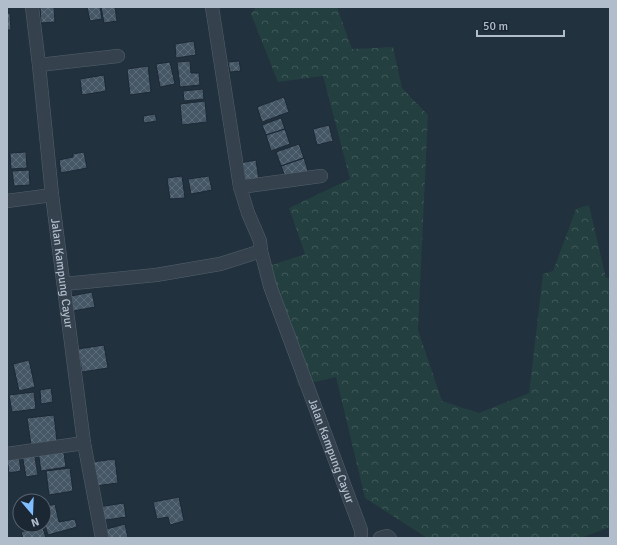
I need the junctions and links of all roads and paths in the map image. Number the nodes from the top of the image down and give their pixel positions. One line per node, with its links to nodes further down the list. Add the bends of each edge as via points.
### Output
1 (32, 7): 4 (street, Jalan Kampung Cayur)
2 (212, 7): 6 (street, Jalan Kampung Cayur)
3 (118, 56): 4 (street)
4 (39, 66): 7 (street, Jalan Kampung Cayur)
5 (321, 176): 6 (street)
6 (240, 187): 9 (street, Jalan Kampung Cayur, via 260,241)
7 (52, 195): 8 (street); 10 (street, Jalan Kampung Cayur)
8 (7, 201)
9 (261, 251): 10 (street, via 220,264 156,275); 14 (street, Jalan Kampung Cayur, via 270,286)
10 (64, 284): 11 (street, Jalan Kampung Cayur)
11 (84, 443): 12 (street); 13 (street, Jalan Kampung Cayur)
12 (7, 454)
13 (102, 538)
14 (361, 538)
15 (380, 538): 16 (street)
16 (390, 538)

